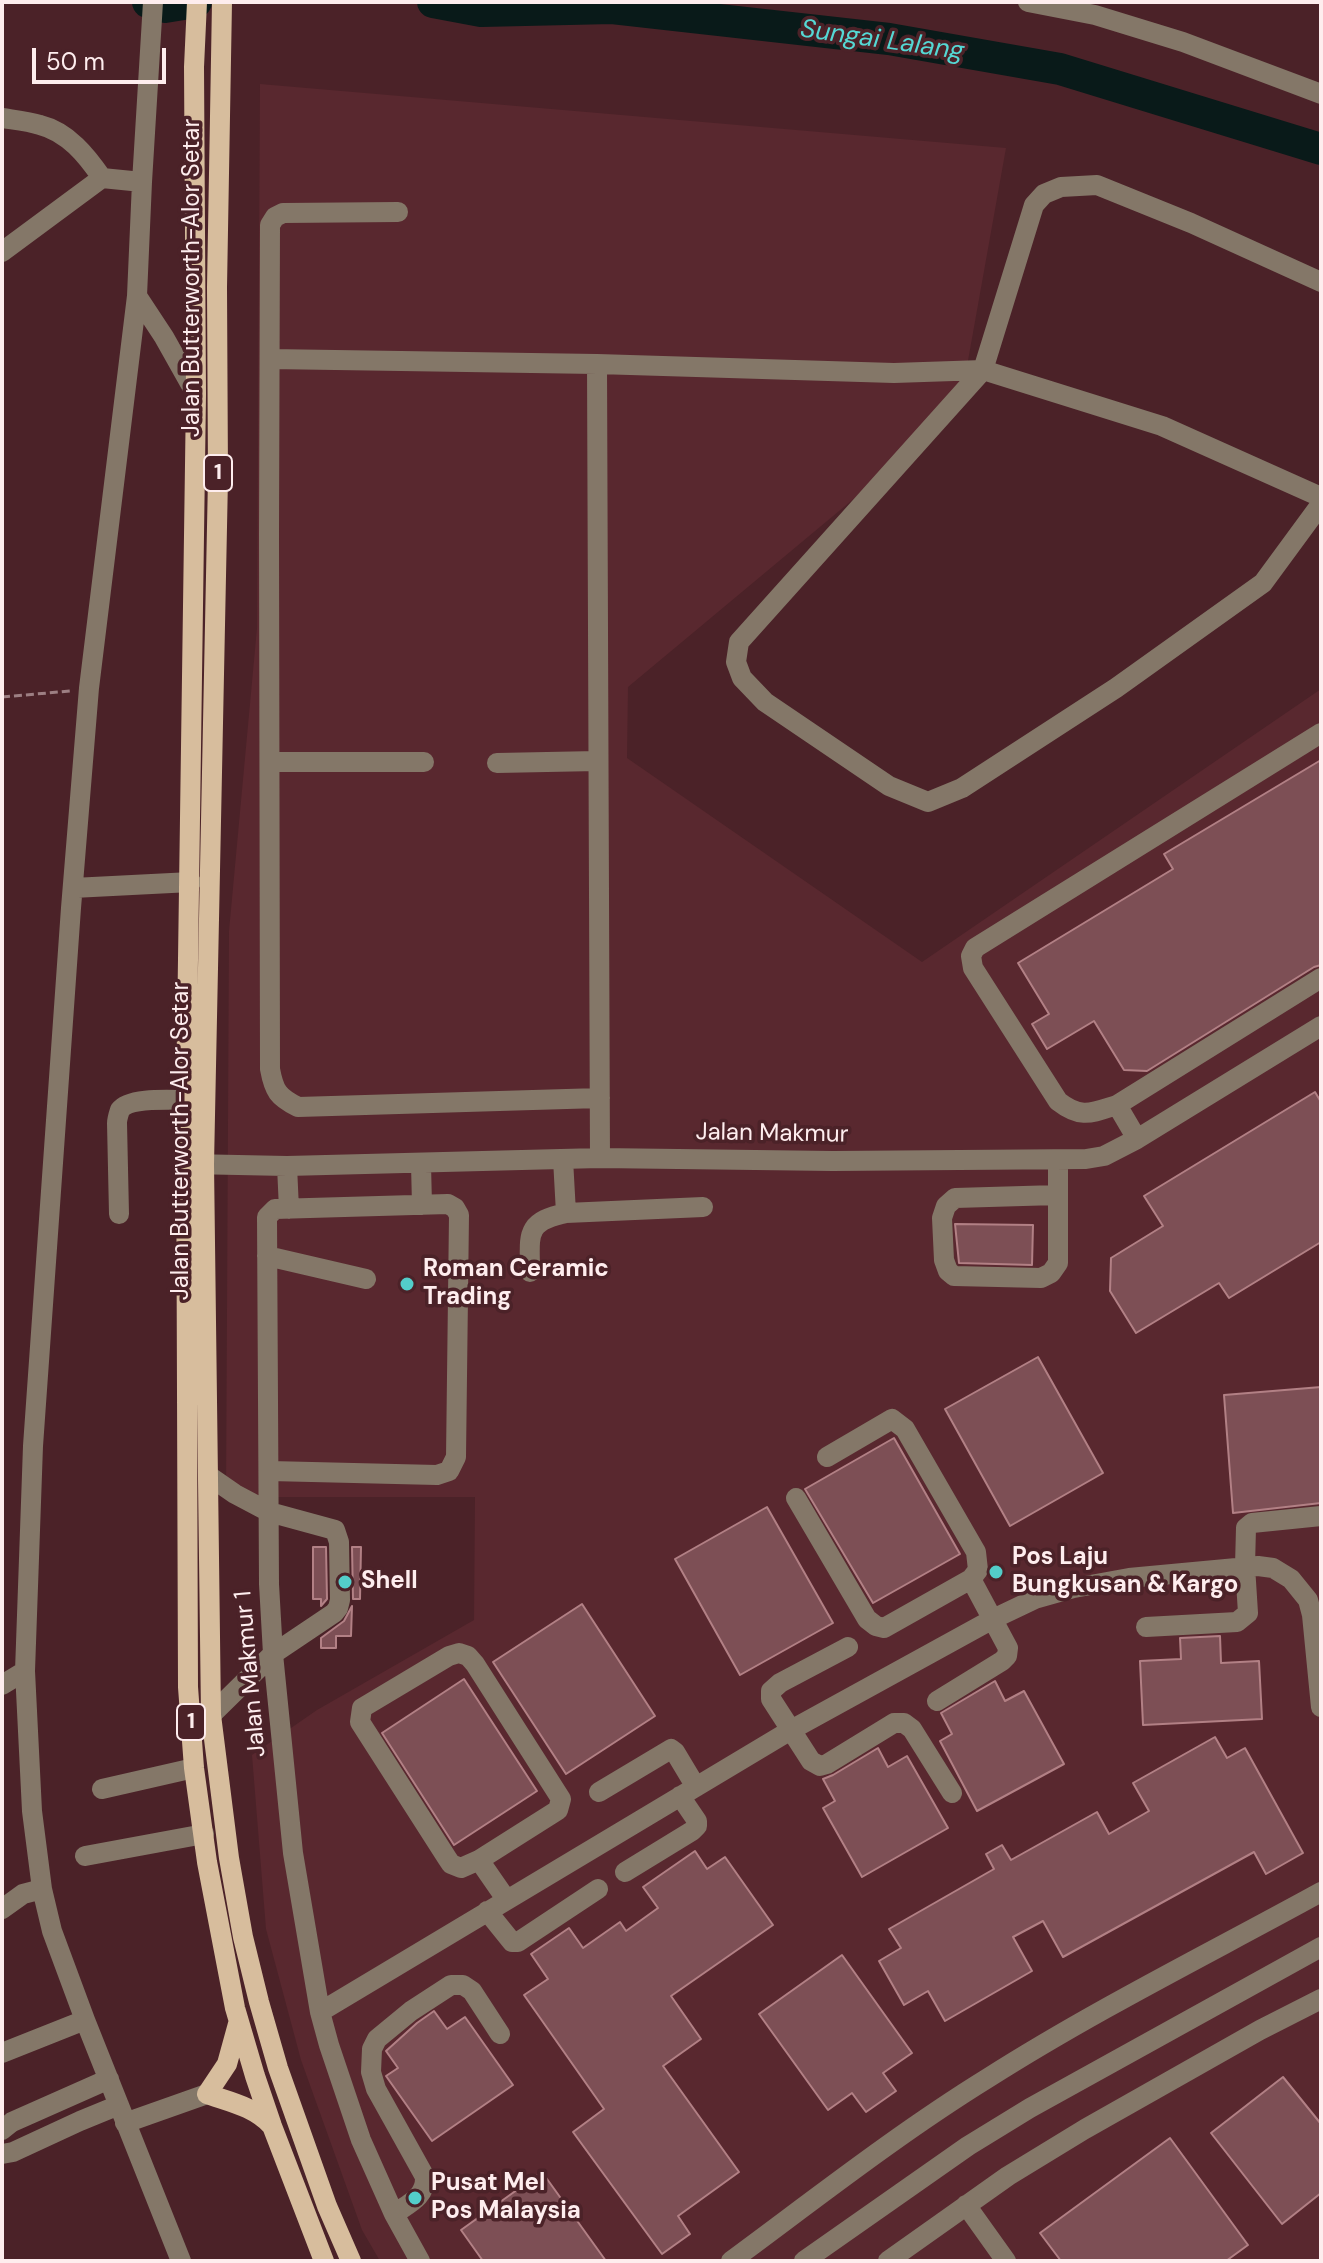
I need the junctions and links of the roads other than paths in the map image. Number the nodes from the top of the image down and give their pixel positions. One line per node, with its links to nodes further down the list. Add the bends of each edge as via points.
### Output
1 (153, 2): 9 (street)
2 (197, 2): 17 (main road, Jalan Butterworth-Alor Setar / 1)
3 (222, 2): 36 (main road, Jalan Butterworth-Alor Setar / 1, via 218,509)
4 (1028, 2): 5 (street)
5 (1104, 10): 6 (street)
6 (1321, 94)
7 (2, 118): 8 (street, via 60,133)
8 (102, 178): 9 (street); 11 (street)
9 (142, 182): 13 (street)
10 (398, 212): 14 (street, via 275,217 270,225)
11 (2, 252)
12 (1321, 282): 16 (street, via 1097,185 1061,187 1034,205)
13 (137, 296): 17 (street); 26 (street, via 89,688)
14 (270, 359): 15 (street); 22 (street)
15 (597, 364): 16 (street, via 894,373); 21 (street)
16 (983, 370): 18 (street, via 1162,426); 19 (street, via 739,642 736,662 742,678 765,702 889,786 928,802 962,788 1116,688 1263,583)
17 (196, 394): 25 (main road, Jalan Butterworth-Alor Setar / 1)
18 (1321, 497)
19 (1321, 504)
20 (1321, 733): 31 (street, via 975,948 973,968 1058,1101 1079,1114)
21 (597, 761): 24 (street); 29 (street)
22 (270, 762): 23 (street); 29 (street, via 270,1069 273,1087 283,1100 298,1107)
23 (424, 762)
24 (497, 763)
25 (191, 882): 26 (street); 30 (main road, Jalan Butterworth-Alor Setar / 1)
26 (73, 888): 61 (street, via 33,1446)
27 (1321, 978): 31 (street)
28 (1321, 1026): 32 (street, Jalan Makmur)
29 (600, 1098): 33 (street)
30 (186, 1100): 36 (main road, Jalan Butterworth-Alor Setar / 1); 44 (street, via 137,1102 119,1111)
31 (1117, 1105): 32 (street)
32 (1137, 1139): 35 (street, Jalan Makmur, via 1104,1156)
33 (600, 1158): 34 (street, Jalan Makmur); 35 (street, Jalan Makmur)
34 (563, 1159): 37 (street, Jalan Makmur); 43 (street)
35 (1058, 1160): 39 (street)
36 (196, 1164): 38 (street, Jalan Makmur); 50 (main road, Jalan Butterworth-Alor Setar / 1); 67 (main road, Jalan Butterworth-Alor Setar / 1, via 188,1687)
37 (421, 1164): 38 (street, Jalan Makmur); 40 (street)
38 (287, 1166): 42 (street)
39 (1057, 1195): 39 (street, via 1058,1263 1051,1273 1041,1278 954,1276 948,1271 942,1218 955,1198)
40 (422, 1205): 42 (street); 49 (street, via 448,1204 459,1215 456,1457 449,1471)
41 (703, 1207): 43 (street)
42 (289, 1209): 45 (street, Jalan Makmur 1, via 275,1209 267,1217)
43 (566, 1213): 46 (street, via 546,1217 534,1228 529,1237)
44 (119, 1214)
45 (267, 1256): 47 (street); 49 (street, Jalan Makmur 1)
46 (530, 1272)
47 (366, 1279)
48 (827, 1457): 55 (street, via 892,1419 898,1422 976,1552 978,1570)
49 (270, 1471): 52 (street, Jalan Makmur 1)
50 (209, 1476): 52 (street); 65 (main road, Jalan Butterworth-Alor Setar / 1)
51 (796, 1498): 55 (street, via 876,1626 884,1628)
52 (269, 1512): 60 (street, Jalan Makmur 1); 60 (street, via 335,1530 339,1556 338,1608)
53 (1321, 1516): 54 (street, via 1252,1523 1246,1528)
54 (1245, 1566): 56 (street, via 1273,1568 1291,1579); 57 (street, via 1074,1588); 58 (street, via 1248,1613 1237,1622)
55 (971, 1579): 57 (street)
56 (1316, 1615): 64 (street)
57 (993, 1619): 63 (street, via 1007,1656); 66 (street)
58 (1146, 1627)
59 (848, 1647): 66 (street, via 771,1691)
60 (273, 1654): 65 (street); 84 (street, Jalan Makmur 1, via 293,1853)
61 (25, 1671): 62 (street); 76 (street)
62 (2, 1685)
63 (937, 1701)
64 (1321, 1707)
65 (211, 1715): 99 (main road, Jalan Butterworth-Alor Setar / 1, via 229,1858 259,2002 327,2206)
66 (791, 1730): 69 (street); 71 (street, via 820,1766 894,1723 904,1723)
67 (194, 1768): 68 (street); 72 (main road, Jalan Butterworth-Alor Setar / 1)
68 (102, 1789)
69 (688, 1791): 70 (street, via 671,1749); 75 (street, via 697,1826); 79 (street)
70 (599, 1792)
71 (952, 1793)
72 (204, 1834): 73 (street); 86 (main road, Jalan Butterworth-Alor Setar / 1)
73 (85, 1856)
74 (479, 1860): 74 (street, via 558,1810 561,1799 475,1664 459,1653 362,1708 360,1722 451,1864 461,1868); 79 (street)
75 (625, 1872)
76 (42, 1889): 80 (street); 85 (street)
77 (598, 1889): 81 (street, via 518,1942 507,1938)
78 (1321, 1892): 101 (street, via 983,2080)
79 (506, 1899): 81 (street)
80 (3, 1905)
81 (487, 1911): 84 (street)
82 (1321, 1947): 102 (street, via 1030,2108)
83 (1321, 1999): 95 (street, via 1085,2129)
84 (320, 2012): 96 (street, Jalan Makmur 1, via 361,2140)
85 (85, 2020): 88 (street); 89 (street)
86 (239, 2020): 90 (main road, via 227,2064); 92 (main road, Jalan Butterworth-Alor Setar / 1)
87 (500, 2034): 96 (street, via 472,1991 451,1985 377,2039 370,2061 376,2089 425,2177 420,2195)
88 (2, 2053)
89 (109, 2079): 91 (street); 93 (street)
90 (207, 2094): 91 (street); 92 (main road, via 250,2109)
91 (122, 2114): 94 (street); 97 (street)
92 (272, 2126): 98 (main road, Jalan Butterworth-Alor Setar / 1)
93 (2, 2130)
94 (2, 2154)
95 (966, 2205): 103 (street); 104 (street)
96 (394, 2214): 100 (street, Jalan Makmur 1)
97 (181, 2261)
98 (324, 2261)
99 (351, 2261)
100 (420, 2261)
101 (731, 2261)
102 (804, 2261)
103 (888, 2261)
104 (1006, 2261)

